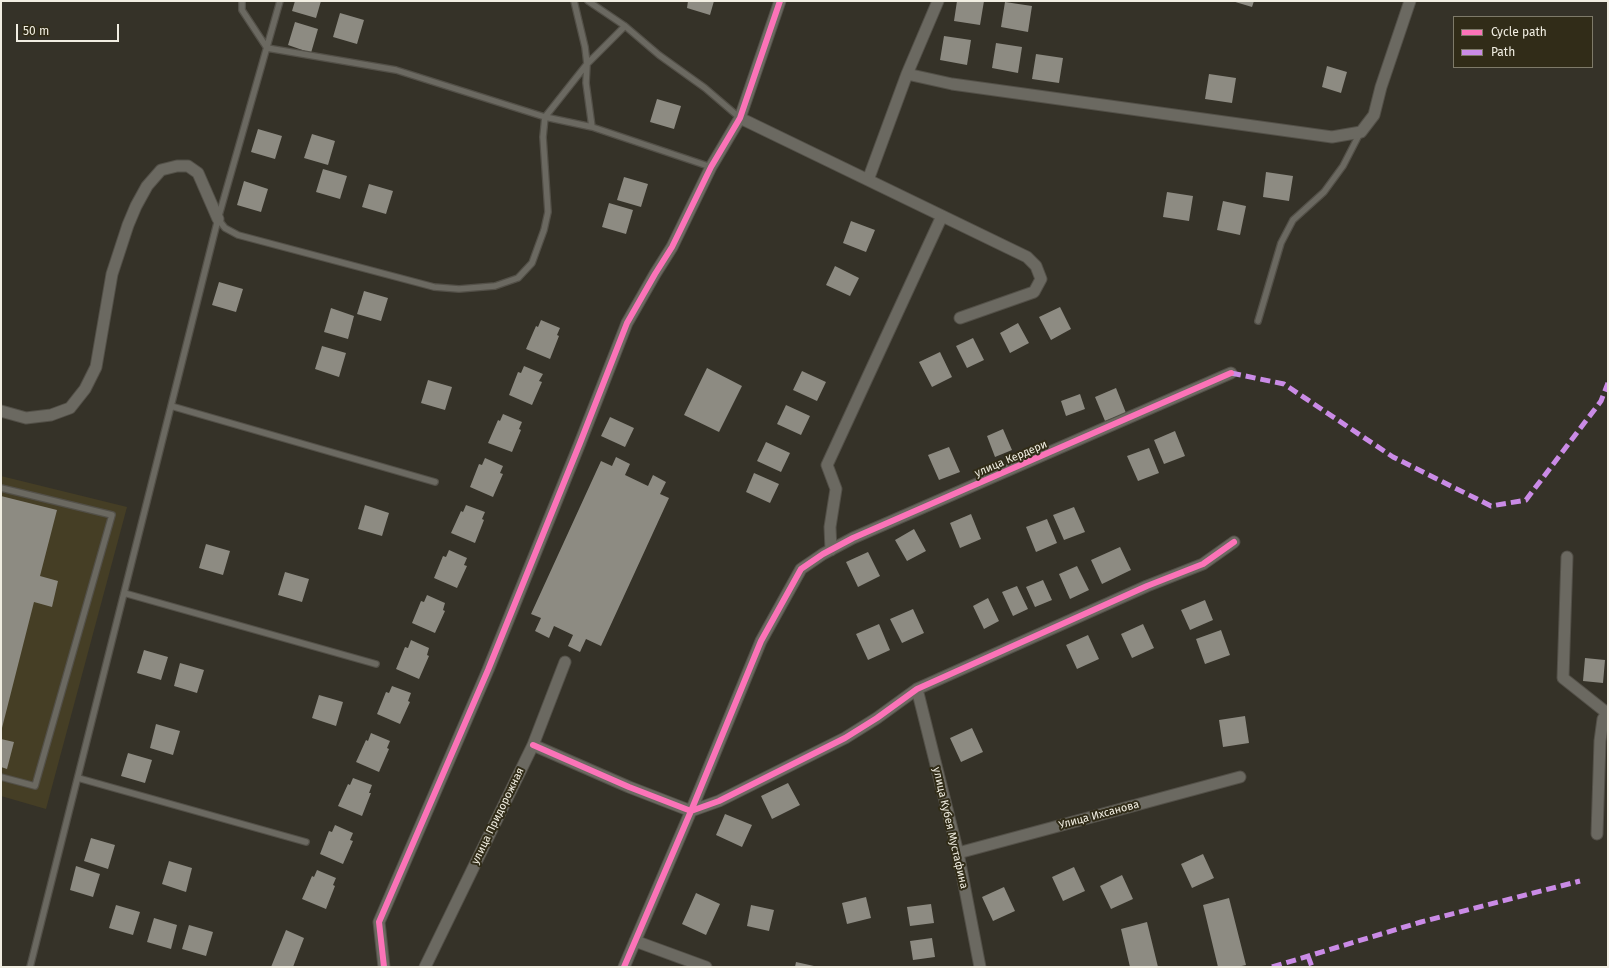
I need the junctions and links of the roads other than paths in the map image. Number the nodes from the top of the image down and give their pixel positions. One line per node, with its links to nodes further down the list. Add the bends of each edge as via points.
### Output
1 (242, 1): 9 (lane, via 242,10)
2 (280, 1): 9 (lane)
3 (574, 1): 10 (lane)
4 (588, 1): 8 (lane)
5 (780, 1): 13 (street)
6 (938, 1): 11 (street)
7 (1410, 1): 15 (street, via 1374,115)
8 (625, 26): 10 (lane); 13 (lane)
9 (266, 48): 12 (lane, via 396,70); 19 (lane)
10 (587, 64): 12 (lane); 14 (lane, via 586,83)
11 (907, 74): 15 (street, via 952,84 1332,137); 17 (street)
12 (545, 117): 14 (lane); 19 (lane, via 543,137 548,212 544,230 532,263 518,278 495,286 459,289 434,287 238,235 225,228)
13 (740, 118): 16 (street); 17 (street)
14 (592, 127): 16 (lane)
15 (1361, 132): 21 (lane, via 1343,166 1324,192 1293,220 1281,243)
16 (711, 167): 45 (street, via 672,247 627,323 488,670 379,922)
17 (868, 180): 18 (street)
18 (942, 216): 20 (street, via 1027,257 1036,266 1041,279 1034,292); 28 (street, via 827,465 836,489 830,527)
19 (218, 219): 23 (lane); 24 (street, via 198,173 188,166 161,170 147,186 128,225 112,274 96,367 85,389 70,408 51,416 26,418)
20 (960, 318)
21 (1258, 320)
22 (1231, 373): 28 (street, улица Кердери, via 853,538)
23 (171, 406): 25 (lane); 30 (lane)
24 (1, 411)
25 (435, 482)
26 (1, 488): 36 (lane, via 112,516 35,786)
27 (1234, 542): 33 (street, via 1203,564 1147,586)
28 (831, 550): 39 (street, улица Кердери, via 801,569 761,641)
29 (1567, 558): 34 (street, via 1563,678)
30 (124, 593): 32 (lane); 38 (lane)
31 (565, 662): 35 (street, улица Придорожная)
32 (376, 664)
33 (917, 689): 39 (street, via 845,738 719,801); 42 (street, улица Кубея Мустафина)
34 (1608, 712): 40 (street, via 1603,719 1600,742)
35 (533, 745): 39 (street); 46 (street, улица Придорожная)
36 (1, 777)
37 (1240, 777): 42 (street, Улица Ихсанова)
38 (78, 778): 41 (lane); 44 (lane)
39 (691, 811): 43 (street)
40 (1597, 834)
41 (306, 842)
42 (958, 853): 49 (street, улица Кубея Мустафина)
43 (635, 941): 47 (street); 48 (street)
44 (30, 967)
45 (384, 967)
46 (425, 967)
47 (624, 967)
48 (706, 967)
49 (980, 967)

